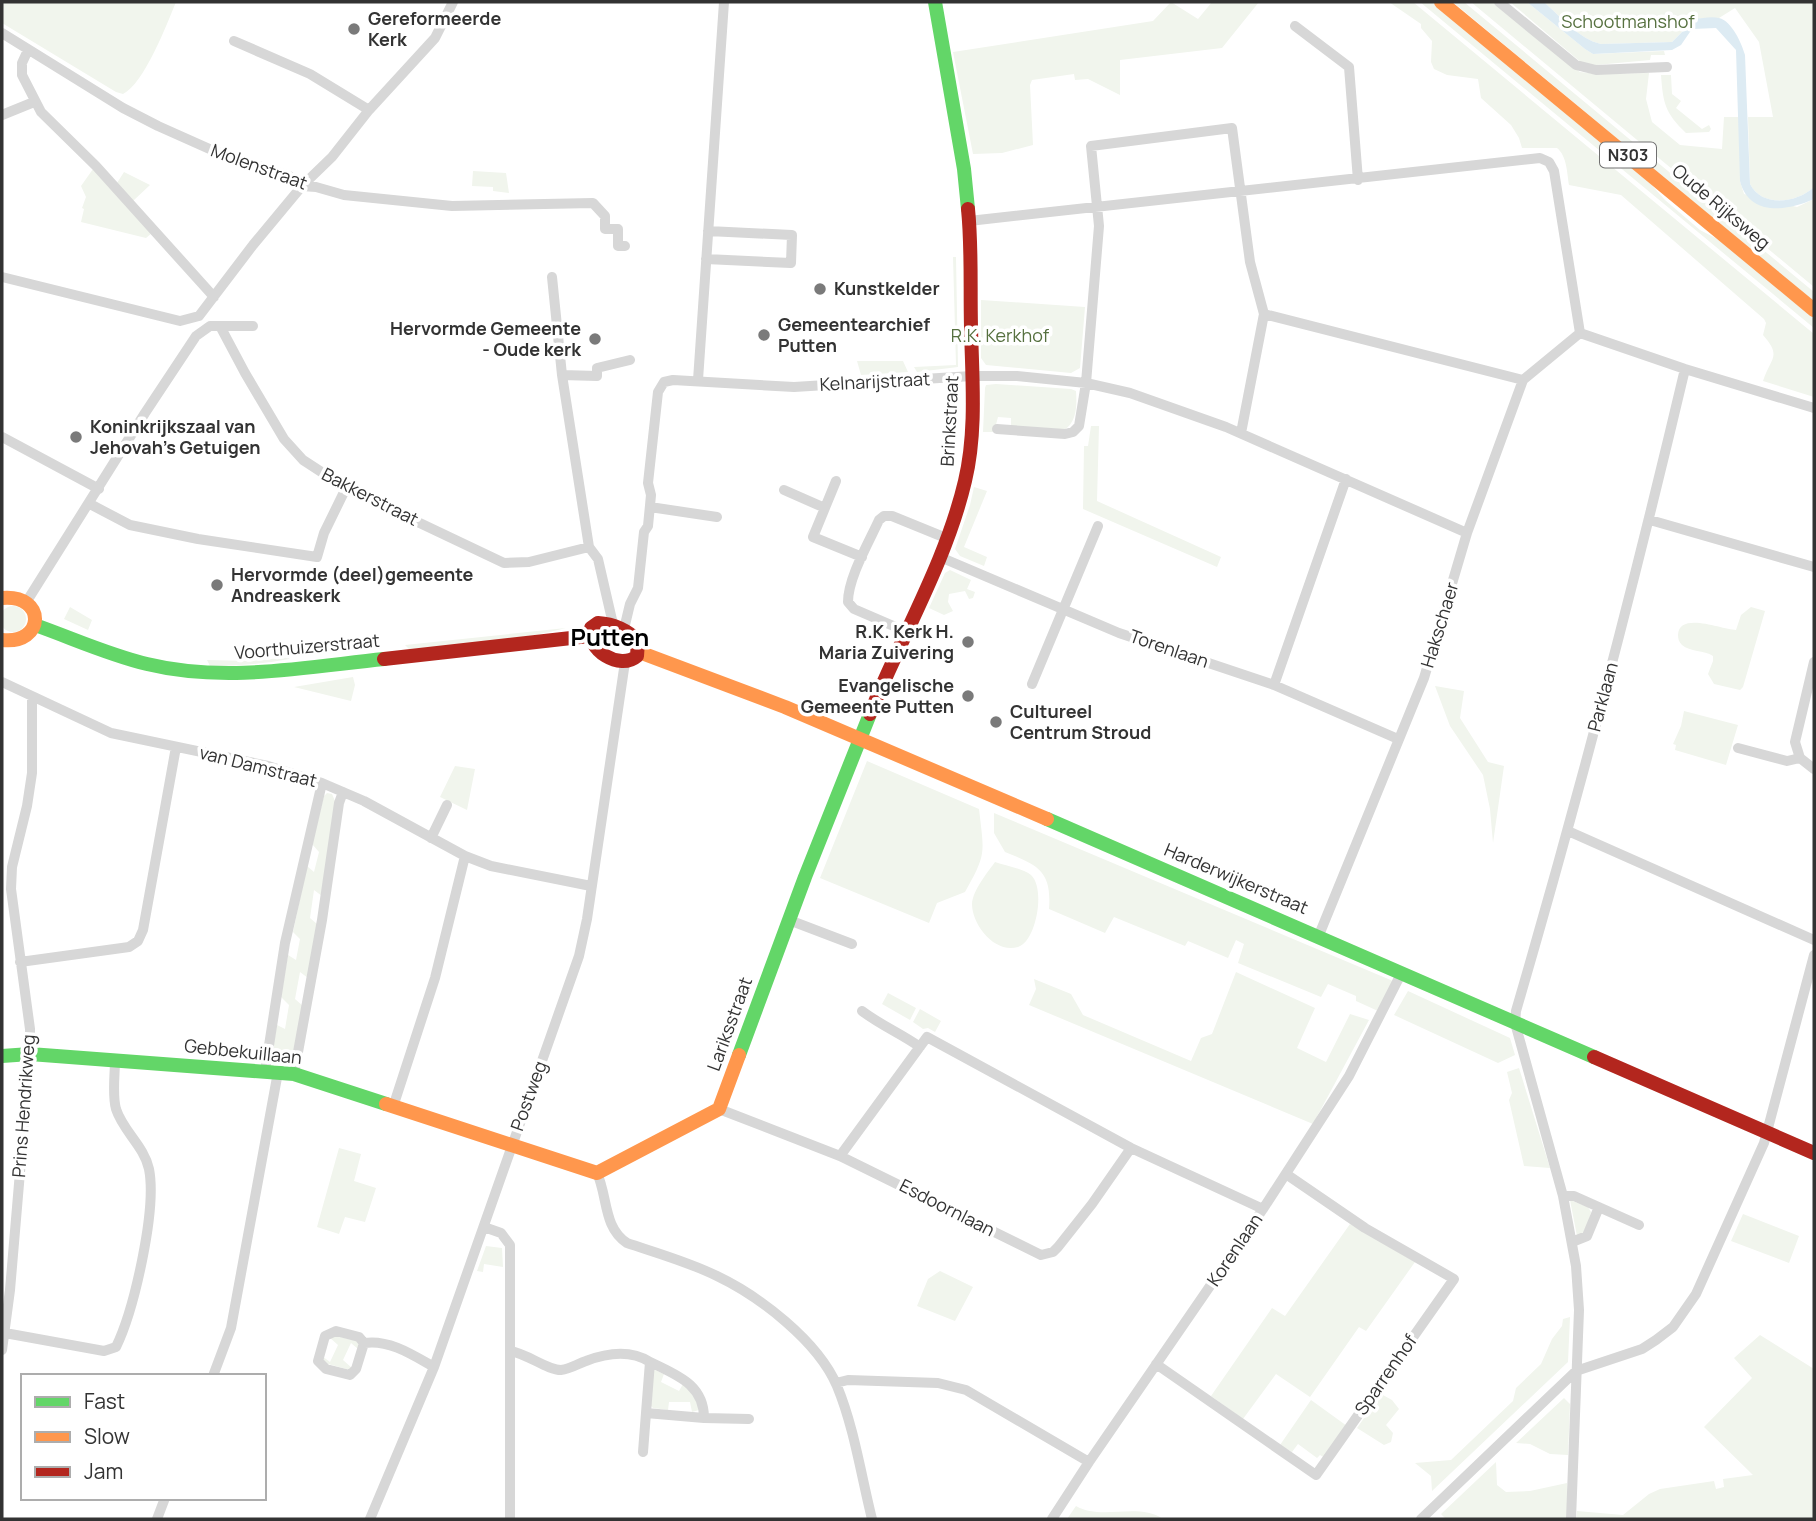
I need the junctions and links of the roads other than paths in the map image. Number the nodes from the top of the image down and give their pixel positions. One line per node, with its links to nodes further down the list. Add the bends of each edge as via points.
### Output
1 (453, 2): 12 (street, via 435,38)
2 (724, 2): 19 (street)
3 (935, 2): 18 (main road, Brinkstraat)
4 (1441, 2): 25 (main road, Oude Rijksweg / N303)
5 (1499, 2): 10 (street, via 1576,65 1587,69)
6 (1295, 26): 14 (street, via 1349,67)
7 (2, 33): 9 (street, Molenstraat)
8 (234, 41): 12 (street, via 310,74)
9 (28, 50): 11 (street, via 22,75); 15 (street, Molenstraat, via 124,108 214,151 289,176)
10 (1667, 67)
11 (34, 102): 13 (street); 24 (street)
12 (369, 110): 15 (street)
13 (2, 115)
14 (1358, 180): 16 (street); 29 (street, via 1540,158 1549,162)
15 (302, 186): 20 (street, Molenstraat, via 437,204 593,203 606,216 605,229 618,229 618,246); 24 (street)
16 (1240, 192): 17 (street); 17 (street, via 1232,128 1091,146); 26 (street, via 1250,262)
17 (1098, 208): 18 (street); 38 (street)
18 (970, 222): 35 (main road, Brinkstraat)
19 (708, 231): 21 (street); 21 (street, via 792,235 791,263)
20 (625, 246)
21 (706, 259): 36 (street)
22 (2, 277): 24 (street, via 180,321 202,313)
23 (552, 277): 30 (street)
24 (214, 297)
25 (1814, 310)
26 (1264, 314): 37 (street); 41 (street)
27 (215, 326): 28 (street); 45 (street, Bakkerstraat, via 293,452); 46 (street, via 196,336)
28 (253, 326)
29 (1580, 333): 33 (street); 37 (street)
30 (559, 348): 31 (street); 34 (street)
31 (519, 349)
32 (630, 360): 34 (street, via 597,368 597,376)
33 (1685, 369): 39 (street); 52 (street, Parklaan)
34 (562, 375): 56 (street)
35 (972, 376): 36 (street, Kelnarijstraat, via 794,387); 38 (street, Kelnarijstraat); 55 (main road, Brinkstraat, via 970,457)
36 (698, 380): 49 (street, Kelnarijstraat, via 664,382 658,392 648,483)
37 (1523, 380): 54 (street, Hakschaer)
38 (1086, 383): 40 (street, via 1079,426 1073,432); 41 (street, Kelnarijstraat, via 1176,407)
39 (1814, 408)
40 (997, 429)
41 (1241, 433): 43 (street, Kelnarijstraat)
42 (2, 437): 46 (street)
43 (1346, 478): 54 (street, Kelnarijstraat); 73 (street)
44 (836, 481): 50 (street)
45 (346, 488): 48 (street, via 317,557 130,525); 56 (street, Bakkerstraat, via 504,563)
46 (99, 489): 48 (street)
47 (784, 490): 50 (street)
48 (90, 504): 61 (street)
49 (650, 507): 51 (street); 64 (street, via 638,588)
50 (825, 508): 58 (street, via 813,537)
51 (717, 517)
52 (1650, 520): 59 (street); 84 (street, Parklaan)
53 (1098, 526): 62 (street)
54 (1467, 533): 76 (street, Hakschaer, via 1424,678)
55 (946, 538): 57 (main road, Brinkstraat); 58 (street, via 884,516)
56 (589, 547): 64 (street, via 598,559)
57 (940, 556): 62 (street, Torenlaan); 65 (main road, Brinkstraat)
58 (862, 557): 65 (street, via 848,602 854,609)
59 (1814, 567)
60 (2, 597): 61 (main road)
61 (27, 601): 63 (main road)
62 (1063, 610): 72 (street); 73 (street, Torenlaan)
63 (35, 625): 66 (main road, Voorthuizerstraat, via 146,664 234,674); 67 (main road, via 23,640)
64 (619, 627): 66 (main road, Voorthuizerstraat, via 594,625); 68 (main road, via 638,641)
65 (905, 631): 75 (main road, Brinkstraat)
66 (589, 636): 69 (main road, via 593,645)
67 (2, 640)
68 (639, 652): 69 (main road); 75 (main road, Harderwijkerstraat)
69 (625, 662): 87 (street, Postweg)
70 (1814, 662): 79 (street, via 1796,733)
71 (2, 682): 74 (street, van Damstraat)
72 (1032, 684)
73 (1274, 685): 76 (street, Torenlaan)
74 (32, 697): 77 (street, van Damstraat, via 111,733); 88 (street, Prins Hendrikweg, via 32,773)
75 (860, 739): 89 (main road, Lariksstraat); 90 (main road, Harderwijkerstraat)
76 (1398, 740): 90 (street, Hakschaer)
77 (176, 747): 81 (street, van Damstraat, via 268,766); 94 (street, via 138,941 130,947)
78 (1738, 748): 79 (street, via 1787,761)
79 (1800, 758): 80 (street)
80 (1814, 769)
81 (321, 783): 82 (street, van Damstraat); 102 (street, via 285,943)
82 (343, 792): 85 (street, van Damstraat); 103 (street)
83 (447, 805): 85 (street)
84 (1568, 831): 91 (street); 97 (street, Parklaan)
85 (431, 838): 86 (street, van Damstraat)
86 (465, 856): 87 (street, van Damstraat, via 491,866); 104 (street, via 435,978)
87 (591, 886): 107 (street, Postweg, via 579,957)
88 (6, 892): 94 (street, Prins Hendrikweg)
89 (789, 920): 92 (street); 105 (main road, Lariksstraat)
90 (1319, 935): 95 (main road, Harderwijkerstraat)
91 (1814, 940)
92 (852, 944)
93 (1814, 955): 106 (street)
94 (20, 962): 99 (street, Prins Hendrikweg)
95 (1402, 972): 97 (main road, Harderwijkerstraat); 112 (street, Korenlaan, via 1349,1076)
96 (862, 1010): 98 (street)
97 (1515, 1023): 106 (main road, Harderwijkerstraat); 113 (street)
98 (920, 1047): 108 (street, via 927,1037); 110 (street)
99 (30, 1054): 100 (main road, Gebbekuillaan); 101 (main road, Gebbekuillaan); 119 (street, Prins Hendrikweg)
100 (2, 1056)
101 (115, 1060): 102 (main road, Gebbekuillaan); 119 (street, via 115,1107 145,1158 151,1189 145,1242 125,1326 116,1347 104,1351)
102 (271, 1072): 103 (main road, Gebbekuillaan); 127 (street, via 231,1328)
103 (294, 1074): 104 (main road, Gebbekuillaan)
104 (393, 1107): 107 (main road, Gebbekuillaan)
105 (719, 1110): 110 (street, Esdoornlaan); 111 (main road)
106 (1767, 1133): 109 (main road, Harderwijkerstraat); 126 (street, via 1686,1311 1642,1349)
107 (512, 1145): 111 (main road); 117 (street, Postweg)
108 (1131, 1147): 110 (street, Esdoornlaan, via 1084,1214 1046,1255); 115 (street)
109 (1814, 1153)
110 (840, 1156)
111 (597, 1173): 128 (street, via 609,1220 619,1238 714,1274 748,1294 805,1342)
112 (1286, 1174): 115 (street, Korenlaan); 124 (street, Sparrenhof, via 1365,1228 1454,1279 1316,1475)
113 (1563, 1196): 114 (street); 118 (street)
114 (1599, 1207): 116 (street); 118 (street, via 1587,1236)
115 (1263, 1209): 124 (street, Korenlaan)
116 (1639, 1225)
117 (484, 1227): 122 (street, via 502,1233 510,1245); 125 (street, Postweg)
118 (1572, 1242): 126 (street, via 1579,1296)
119 (5, 1334): 121 (street, Prins Hendrikweg)
120 (364, 1343): 120 (street, via 353,1334 329,1332 318,1362 350,1375); 125 (street, via 400,1348)
121 (2, 1350)
122 (510, 1351): 123 (street, via 553,1369 621,1354); 137 (street)
123 (650, 1362): 129 (street); 130 (street, via 694,1387)
124 (1156, 1364): 133 (street, Korenlaan)
125 (434, 1367): 136 (street, Postweg)
126 (1576, 1371): 140 (street); 141 (street)
127 (214, 1374)
128 (836, 1383): 133 (street, via 953,1385); 138 (street)
129 (646, 1413): 130 (street); 132 (street)
130 (704, 1418): 131 (street)
131 (749, 1419)
132 (643, 1452)
133 (1089, 1462): 139 (street, Korenlaan)
134 (164, 1500): 135 (street)
135 (157, 1519)
136 (370, 1519)
137 (510, 1519)
138 (872, 1519)
139 (1052, 1519)
140 (1421, 1519)
141 (1571, 1519)

